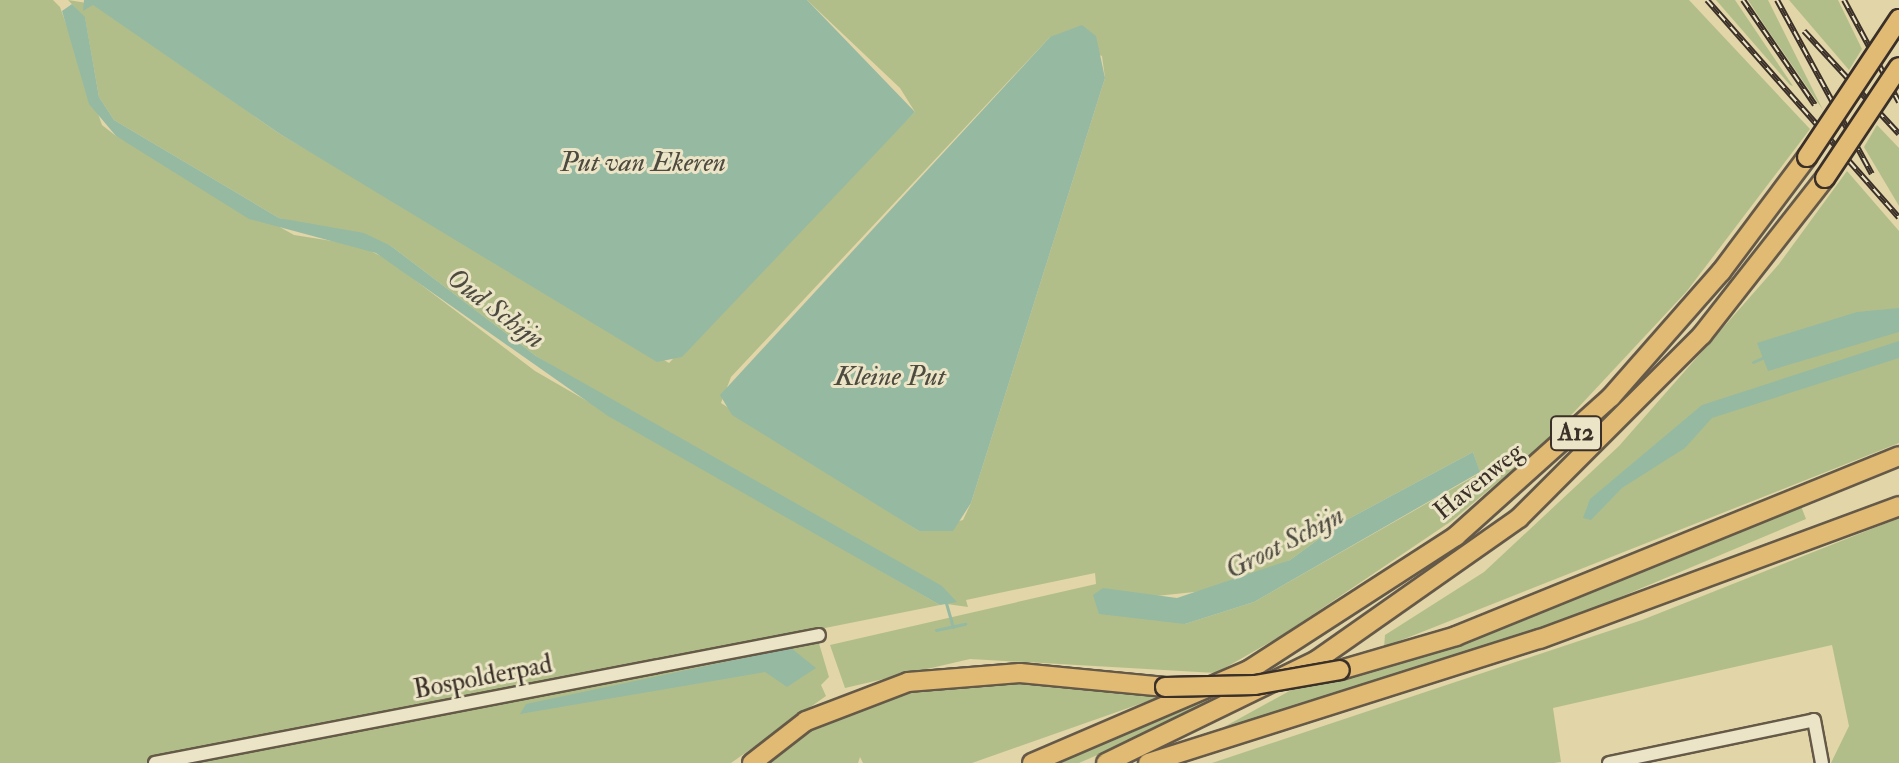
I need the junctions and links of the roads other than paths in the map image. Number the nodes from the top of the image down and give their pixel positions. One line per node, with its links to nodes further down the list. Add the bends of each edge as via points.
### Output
1 (1899, 19): 8 (highway, Havenweg / A12, bridge, via 1807,157 1721,272 1611,397 1456,536 1249,670)
2 (1899, 67): 9 (highway, Havenweg / A12, bridge, via 1825,178 1694,345 1519,518 1317,660)
3 (1899, 456): 7 (highway, bridge, via 1456,636 1340,670 1255,685 1165,687 983,673 908,682 831,709)
4 (1899, 506): 10 (highway, via 1555,634)
5 (819, 635): 6 (street, Bospolderpad)
6 (155, 763)
7 (752, 763)
8 (1032, 763)
9 (1106, 763)
10 (1148, 763)
11 (1609, 763): 12 (street, via 1814,720)
12 (1822, 763)

